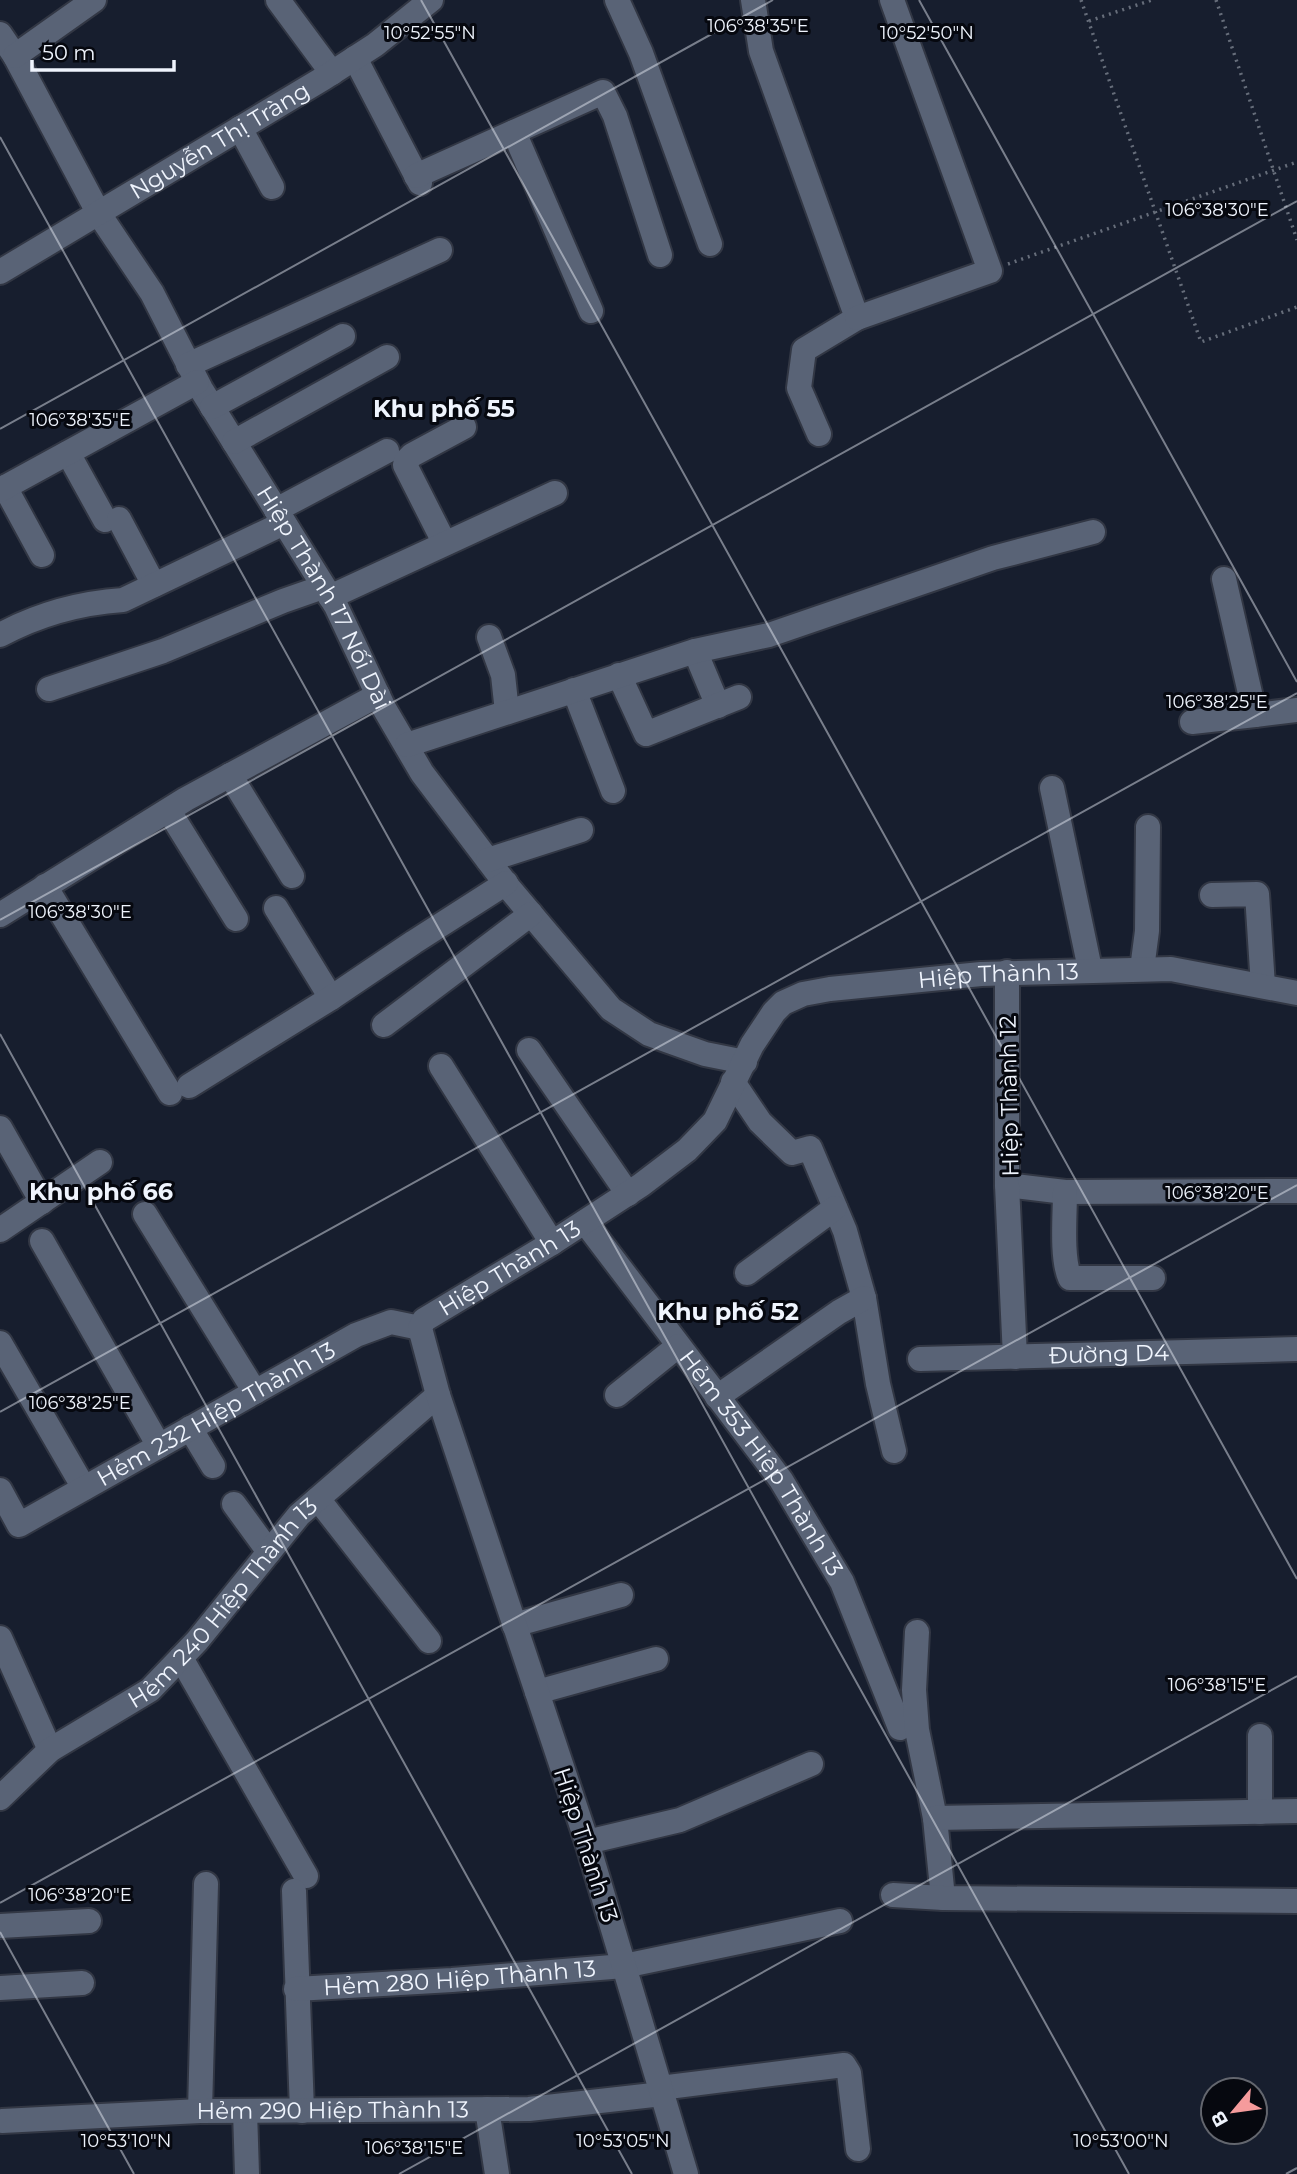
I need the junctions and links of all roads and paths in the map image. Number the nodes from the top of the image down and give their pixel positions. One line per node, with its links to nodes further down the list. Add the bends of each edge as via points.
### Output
1 (94, 0): 12 (street)
2 (278, 0): 14 (street)
3 (430, 0): 13 (street, Nguyễn Thị Tràng)
4 (617, 0): 23 (street, via 641,53)
5 (753, 0): 30 (street, via 761,51)
6 (892, 0): 26 (street)
7 (1081, 0): 10 (path)
8 (1152, 0): 10 (path)
9 (1216, 0): 18 (path)
10 (1089, 21): 20 (path)
11 (0, 34): 12 (street, Hiệp Thành 17 Nối Dài)
12 (15, 56): 21 (street, Hiệp Thành 17 Nối Dài)
13 (355, 58): 14 (street, Nguyễn Thị Tràng); 16 (street, via 418,179)
14 (332, 73): 15 (street, Nguyễn Thị Tràng)
15 (240, 128): 19 (street); 21 (street, Nguyễn Thị Tràng)
16 (514, 132): 25 (street, via 603,92); 29 (street)
17 (1297, 162): 18 (path)
18 (1273, 170): 20 (path); 22 (path)
19 (272, 187)
20 (1157, 212): 26 (path); 28 (path, via 1202,342)
21 (99, 214): 27 (street, Nguyễn Thị Tràng); 33 (street, Hiệp Thành 17 Nối Dài, via 152,293)
22 (1297, 240)
23 (710, 244)
24 (440, 250): 33 (street)
25 (660, 255)
26 (990, 271): 30 (street)
27 (0, 272)
28 (1297, 307)
29 (591, 312)
30 (858, 318): 36 (street, via 804,350 799,388)
31 (343, 336): 34 (street)
32 (387, 357): 37 (street)
33 (193, 373): 34 (street, Hiệp Thành 17 Nối Dài); 39 (street)
34 (212, 407): 37 (street, Hiệp Thành 17 Nối Dài)
35 (464, 427): 44 (street, via 405,461)
36 (819, 434)
37 (234, 442): 42 (street, Hiệp Thành 17 Nối Dài)
38 (387, 451): 42 (street)
39 (68, 453): 40 (street); 47 (street)
40 (2, 488): 45 (street)
41 (555, 493): 44 (street)
42 (280, 517): 47 (street); 48 (street, Hiệp Thành 17 Nối Dài)
43 (1093, 532): 51 (street, via 993,558 769,635)
44 (444, 542): 48 (street)
45 (43, 555)
46 (1224, 579): 58 (street)
47 (154, 585): 49 (street, via 123,600 44,614)
48 (326, 592): 53 (street, via 283,601 163,651); 55 (street, Hiệp Thành 17 Nối Dài)
49 (0, 635)
50 (489, 637): 57 (street, via 503,675)
51 (695, 651): 52 (street); 52 (street, via 729,702 646,734)
52 (619, 675): 54 (street)
53 (49, 690)
54 (574, 690): 57 (street); 63 (street)
55 (378, 695): 60 (street, Hiệp Thành 17 Nối Dài); 61 (street)
56 (1297, 710): 58 (street)
57 (507, 712): 60 (street)
58 (1255, 715): 59 (street)
59 (1192, 722)
60 (407, 745): 67 (street, Hiệp Thành 17 Nối Dài, via 422,773)
61 (230, 775): 64 (street); 68 (street)
62 (1052, 788): 76 (street)
63 (613, 791)
64 (169, 811): 70 (street); 75 (street)
65 (1148, 827): 77 (street)
66 (581, 830): 67 (street)
67 (488, 860): 69 (street, Hiệp Thành 17 Nối Dài)
68 (292, 876)
69 (506, 883): 73 (street, Hiệp Thành 17 Nối Dài); 81 (street)
70 (45, 887): 74 (street); 81 (street, via 180,1089)
71 (1212, 895): 79 (street, via 1257,894)
72 (276, 908): 81 (street)
73 (531, 914): 82 (street); 85 (street, Hiệp Thành 17 Nối Dài, via 611,1009 649,1034)
74 (0, 915)
75 (236, 919)
76 (1090, 969): 77 (street, Hiệp Thành 13); 78 (street, Hiệp Thành 13)
77 (1142, 969): 79 (street, Hiệp Thành 13, via 1171,969)
78 (1007, 972): 85 (street, Hiệp Thành 13, via 803,994 774,1012); 88 (street, Hiệp Thành 12)
79 (1263, 986): 80 (street, Hiệp Thành 13)
80 (1297, 993)
81 (331, 998)
82 (384, 1025)
83 (529, 1050): 91 (street)
84 (441, 1066): 98 (street)
85 (739, 1072): 91 (street, Hiệp Thành 13, via 715,1121 687,1150); 93 (street, via 760,1122 792,1153 810,1148)
86 (0, 1128): 92 (street)
87 (100, 1162): 92 (street)
88 (1007, 1185): 90 (street, Hiệp Thành 12); 106 (street)
89 (1297, 1191): 90 (street, Hiệp Thành 12)
90 (1065, 1192): 100 (street, via 1070,1278)
91 (628, 1194): 95 (street, Hiệp Thành 13)
92 (42, 1202): 96 (street)
93 (835, 1208): 99 (street); 101 (street)
94 (145, 1214): 108 (street)
95 (585, 1222): 98 (street, Hiệp Thành 13); 104 (street, Hẻm 353 Hiệp Thành 13)
96 (0, 1230)
97 (42, 1241): 113 (street)
98 (552, 1243): 102 (street, Hiệp Thành 13, via 424,1320)
99 (747, 1273)
100 (1153, 1278)
101 (864, 1298): 111 (street); 114 (street)
102 (420, 1328): 108 (street, Hẻm 232 Hiệp Thành 13, via 391,1322); 109 (street, Hiệp Thành 13)
103 (0, 1343): 116 (street)
104 (678, 1346): 110 (street); 111 (street, Hẻm 353 Hiệp Thành 13)
105 (1297, 1349): 106 (street, Đường D4)
106 (1015, 1357): 107 (street, Đường D4)
107 (920, 1359)
108 (256, 1392): 112 (street, Hẻm 232 Hiệp Thành 13)
109 (438, 1395): 118 (street, Hẻm 240 Hiệp Thành 13); 122 (street, Hiệp Thành 13)
110 (617, 1395)
111 (717, 1397): 129 (street, Hẻm 353 Hiệp Thành 13, via 780,1480 842,1582)
112 (190, 1428): 113 (street, Hẻm 232 Hiệp Thành 13); 115 (street)
113 (159, 1446): 116 (street, Hẻm 232 Hiệp Thành 13)
114 (894, 1451)
115 (213, 1465)
116 (84, 1488): 117 (street, Hẻm 232 Hiệp Thành 13, via 19,1525)
117 (0, 1490)
118 (318, 1499): 120 (street, Hẻm 240 Hiệp Thành 13); 125 (street)
119 (234, 1504): 120 (street)
120 (269, 1552): 126 (street, Hẻm 240 Hiệp Thành 13)
121 (621, 1595): 122 (street)
122 (514, 1625): 128 (street, Hiệp Thành 13)
123 (917, 1632): 136 (street, via 917,1730)
124 (0, 1638): 131 (street)
125 (429, 1641)
126 (181, 1658): 131 (street, Hẻm 240 Hiệp Thành 13, via 150,1690); 148 (street, via 300,1883)
127 (656, 1659): 128 (street)
128 (537, 1692): 137 (street, Hiệp Thành 13)
129 (900, 1728)
130 (1260, 1736): 135 (street)
131 (50, 1749): 133 (street, Hẻm 240 Hiệp Thành 13)
132 (811, 1764): 137 (street, via 680,1820)
133 (0, 1798)
134 (1297, 1811): 135 (street)
135 (1260, 1812): 136 (street)
136 (935, 1818): 140 (street)
137 (587, 1842): 145 (street, Hiệp Thành 13)
138 (206, 1884): 151 (street)
139 (893, 1895): 140 (street)
140 (943, 1898): 141 (street)
141 (1297, 1900)
142 (89, 1921): 144 (street)
143 (840, 1922): 145 (street, Hẻm 280 Hiệp Thành 13)
144 (0, 1926)
145 (624, 1966): 148 (street, Hẻm 280 Hiệp Thành 13); 149 (street, Hiệp Thành 13)
146 (82, 1983): 147 (street)
147 (0, 1988)
148 (296, 1989): 153 (street)
149 (661, 2091): 150 (street, Hẻm 290 Hiệp Thành 13, via 529,2109); 155 (street, Hẻm 290 Hiệp Thành 13, via 844,2065 849,2073); 158 (street, Hiệp Thành 13)
150 (487, 2109): 153 (street, Hẻm 290 Hiệp Thành 13); 157 (street)
151 (200, 2111): 152 (street, Hẻm 290 Hiệp Thành 13); 154 (street, Hẻm 290 Hiệp Thành 13)
152 (245, 2111): 153 (street, Hẻm 290 Hiệp Thành 13); 156 (street)
153 (302, 2111)
154 (2, 2121)
155 (858, 2149)
156 (247, 2174)
157 (497, 2174)
158 (686, 2174)

